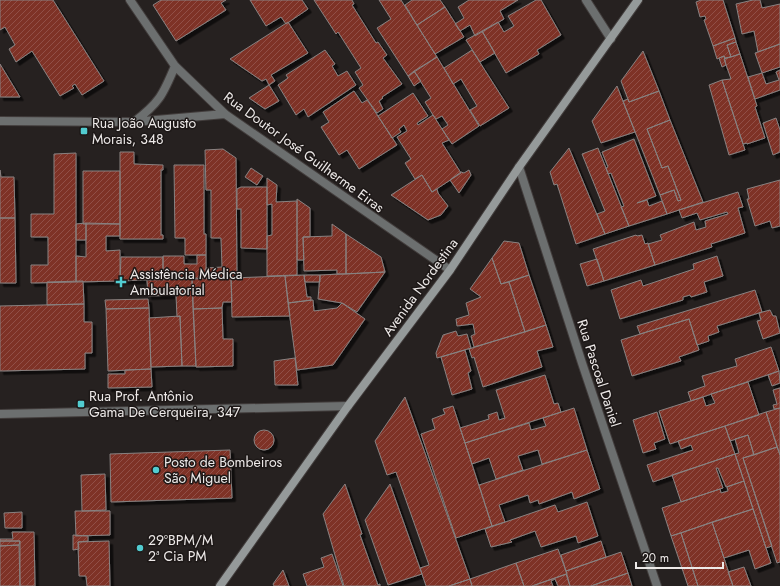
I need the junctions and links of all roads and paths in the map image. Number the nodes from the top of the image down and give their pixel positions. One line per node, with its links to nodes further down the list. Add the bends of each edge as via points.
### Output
1 (130, 0): 5 (street, Rua Doutor José Guilherme Eiras)
2 (586, 0): 4 (street)
3 (638, 0): 4 (main road, Avenida Nordestina)
4 (611, 39): 9 (main road, Avenida Nordestina)
5 (175, 66): 6 (street, Rua Doutor José Guilherme Eiras); 8 (street, via 168,84 153,108)
6 (225, 114): 8 (street); 10 (street, Rua Doutor José Guilherme Eiras)
7 (0, 121): 8 (street)
8 (133, 122)
9 (519, 167): 10 (main road, Avenida Nordestina); 14 (street, Rua Pascoal Daniel)
10 (450, 270): 11 (main road, Avenida Nordestina)
11 (348, 406): 12 (street); 13 (main road, Avenida Nordestina)
12 (0, 414)
13 (220, 586)
14 (657, 586)

